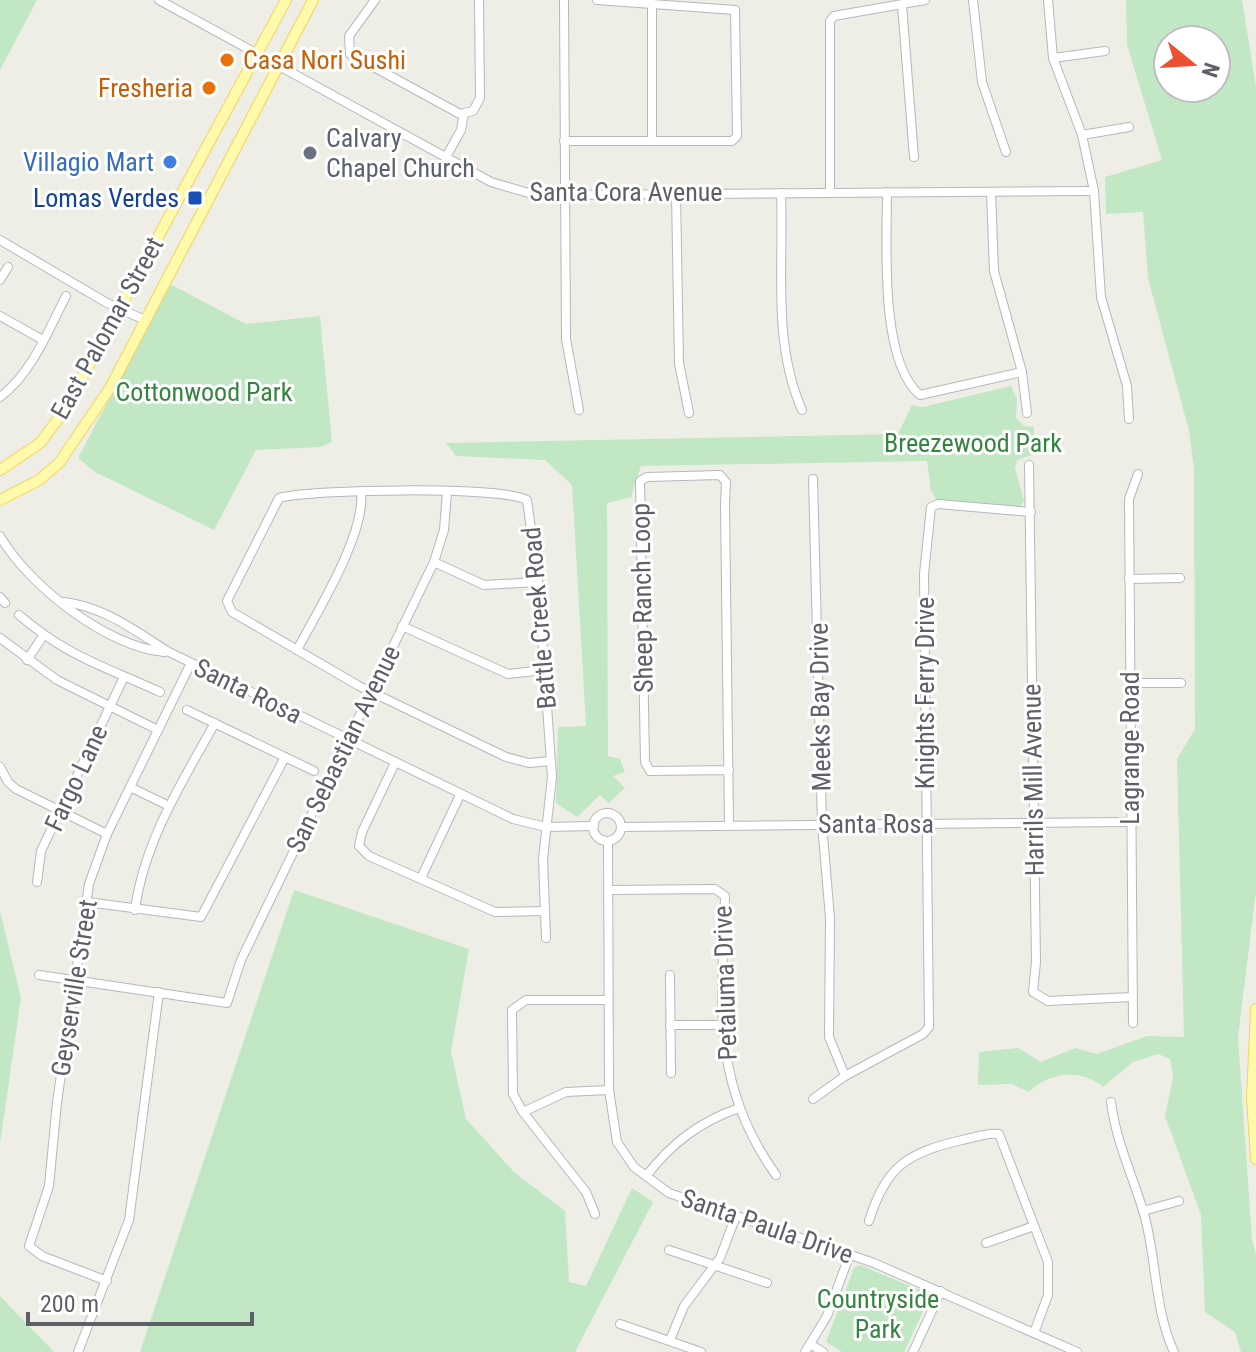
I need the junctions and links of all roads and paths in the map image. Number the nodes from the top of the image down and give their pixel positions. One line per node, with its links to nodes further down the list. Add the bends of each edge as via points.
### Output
1 (159, 0): 14 (street, Santa Cora Avenue)
2 (286, 0): 14 (main road, East Palomar Street)
3 (313, 0): 16 (main road, East Palomar Street)
4 (375, 0): 17 (street, via 349,36 350,54)
5 (479, 0): 17 (street, via 480,98 473,111)
6 (564, 0): 20 (street)
7 (597, 0): 11 (street)
8 (925, 0): 12 (street)
9 (973, 0): 22 (street, via 982,82)
10 (1048, 0): 15 (street)
11 (652, 5): 21 (street); 21 (street, via 735,10 737,136 732,141)
12 (902, 5): 24 (street); 26 (street, via 834,16 830,21)
13 (1105, 51): 15 (street)
14 (256, 56): 16 (street, Santa Cora Avenue); 36 (main road, East Palomar Street)
15 (1053, 58): 19 (street)
16 (278, 68): 23 (street, Santa Cora Avenue); 38 (main road, East Palomar Street)
17 (464, 113): 23 (street)
18 (1129, 127): 19 (street)
19 (1082, 135): 25 (street)
20 (564, 141): 21 (street); 31 (street)
21 (652, 141)
22 (1006, 152)
23 (446, 157): 31 (street, Santa Cora Avenue, via 515,191)
24 (914, 157)
25 (1094, 191): 28 (street, Santa Cora Avenue); 46 (street, via 1101,297 1127,386)
26 (830, 192): 27 (street, Santa Cora Avenue); 30 (street, Santa Cora Avenue)
27 (887, 192): 28 (street, Santa Cora Avenue); 40 (street, via 887,301 908,385 920,395)
28 (991, 192): 40 (street, via 994,271)
29 (676, 193): 30 (street, Santa Cora Avenue); 31 (street, Santa Cora Avenue); 44 (street, via 679,363)
30 (781, 193): 43 (street, via 783,339)
31 (565, 195): 42 (street, via 566,339)
32 (0, 240): 36 (street)
33 (8, 267): 34 (street)
34 (0, 280)
35 (66, 296): 39 (street)
36 (120, 310): 38 (street); 48 (main road, East Palomar Street, via 50,431 21,459)
37 (0, 316): 39 (street)
38 (145, 320): 53 (main road, East Palomar Street, via 110,388 59,463)
39 (43, 340): 41 (street, via 19,381)
40 (1022, 372): 45 (street)
41 (0, 397)
42 (579, 410)
43 (802, 410)
44 (689, 413)
45 (1027, 413)
46 (1129, 419)
47 (1029, 465): 54 (street, Harrils Mill Avenue)
48 (0, 470)
49 (1138, 474): 58 (street, Lagrange Road, via 1129,499)
50 (813, 479): 92 (street, Meeks Bay Drive)
51 (361, 492): 52 (street, Battle Creek Road); 65 (street, via 363,504 349,544); 65 (street, Battle Creek Road, via 279,498 227,601 232,612)
52 (447, 492): 56 (street, San Sebastian Avenue); 59 (street, Battle Creek Road, via 527,500)
53 (0, 500)
54 (1031, 512): 91 (street, Harrils Mill Avenue); 94 (street, Knights Ferry Drive, via 931,507 924,574)
55 (0, 536): 60 (street, Santa Rosa, via 18,562)
56 (434, 562): 59 (street, via 484,585); 62 (street, San Sebastian Avenue)
57 (1180, 578): 58 (street)
58 (1129, 579): 71 (street, Lagrange Road)
59 (538, 582): 69 (street, Battle Creek Road)
60 (64, 602): 66 (street, Santa Rosa, via 84,604 123,621); 66 (street, Santa Rosa, via 98,629)
61 (19, 615): 63 (street)
62 (402, 626): 69 (street, via 508,674); 74 (street, San Sebastian Avenue)
63 (43, 636): 67 (street); 70 (street, via 85,662)
64 (1, 640): 67 (street)
65 (297, 650): 74 (street)
66 (169, 652): 68 (street, Santa Rosa)
67 (27, 660): 75 (street)
68 (191, 663): 78 (street, Geyserville Street); 79 (street, Santa Rosa)
69 (544, 670): 81 (street, Battle Creek Road)
70 (124, 677): 73 (street); 75 (street, Fargo Lane)
71 (1129, 683): 72 (street); 90 (street, Lagrange Road)
72 (1181, 683)
73 (160, 692)
74 (371, 692): 79 (street, San Sebastian Avenue); 81 (street, via 506,757)
75 (110, 706): 78 (street); 89 (street, Fargo Lane)
76 (187, 710): 77 (street)
77 (215, 723): 80 (street); 88 (street)
78 (158, 730): 86 (street, Geyserville Street)
79 (347, 740): 82 (street, Santa Rosa); 110 (street, San Sebastian Avenue, via 241,960 227,1003)
80 (285, 757): 85 (street); 104 (street, via 207,912 192,918)
81 (551, 761): 96 (street, Battle Creek Road)
82 (395, 763): 87 (street, Santa Rosa); 100 (street, via 359,846 369,856)
83 (0, 767): 89 (street, via 16,789)
84 (729, 770): 84 (street, Sheep Ranch Loop, via 726,482 720,475 647,477 640,481 645,762 650,771 663,773); 93 (street, Sheep Ranch Loop)
85 (314, 771)
86 (130, 787): 88 (street); 98 (street, Geyserville Street)
87 (460, 795): 96 (street, Santa Rosa, via 513,819); 100 (street)
88 (169, 806): 104 (street, via 139,879)
89 (60, 810): 98 (street); 101 (street, Fargo Lane, via 41,851)
90 (1130, 822): 91 (street, Santa Rosa); 111 (street, Lagrange Road)
91 (1033, 823): 94 (street, Santa Rosa); 111 (street, Harrils Mill Avenue, via 1033,992 1048,1001)
92 (822, 824): 93 (street, Santa Rosa); 94 (street, Santa Rosa); 118 (street, Meeks Bay Drive, via 830,918 829,1037)
93 (729, 825): 97 (street, Santa Rosa)
94 (925, 825): 118 (street, Knights Ferry Drive, via 929,1027)
95 (594, 826): 96 (street, Santa Rosa); 97 (street, via 608,813); 99 (street, via 599,838)
96 (546, 827): 105 (street, Battle Creek Road)
97 (621, 827): 99 (street)
98 (107, 834): 103 (street, Geyserville Street)
99 (608, 841): 102 (street, Santa Paula Drive)
100 (421, 878): 105 (street, via 495,912)
101 (37, 882)
102 (609, 890): 112 (street, Santa Paula Drive); 116 (street, Petaluma Drive, via 715,889 725,896)
103 (87, 902): 104 (street); 109 (street, Geyserville Street)
104 (135, 910)
105 (544, 911): 106 (street, Battle Creek Road)
106 (546, 938)
107 (39, 975): 109 (street)
108 (670, 975): 115 (street)
109 (75, 981): 110 (street); 137 (street, Geyserville Street, via 49,1186 29,1246)
110 (159, 992): 137 (street, via 129,1220)
111 (1132, 997): 114 (street, Lagrange Road)
112 (607, 1000): 119 (street, Santa Paula Drive); 123 (street, via 517,1003 512,1010 512,1077 513,1094)
113 (1256, 1009): 124 (main road)
114 (1133, 1023)
115 (670, 1025): 116 (street); 117 (street)
116 (723, 1025): 122 (street, Petaluma Drive, via 726,1067)
117 (671, 1073)
118 (845, 1076): 120 (street)
119 (609, 1090): 123 (street, via 566,1092); 126 (street, Santa Paula Drive, via 617,1142)
120 (813, 1099)
121 (1111, 1102): 128 (street, via 1116,1135)
122 (739, 1108): 125 (street, Petaluma Drive, via 756,1148); 126 (street, via 707,1120 681,1138)
123 (523, 1112): 129 (street, via 586,1192)
124 (1256, 1159)
125 (776, 1175)
126 (646, 1176): 130 (street, Santa Paula Drive, via 669,1193)
127 (1179, 1201): 128 (street)
128 (1143, 1211): 144 (street)
129 (595, 1214)
130 (736, 1216): 135 (street, Santa Paula Drive); 136 (street)
131 (869, 1221): 132 (street, via 880,1188 905,1160 994,1133 1003,1139)
132 (1034, 1226): 133 (street); 141 (street, via 1050,1278)
133 (986, 1243)
134 (669, 1250): 136 (street)
135 (850, 1254): 139 (street, Santa Paula Drive); 143 (street, via 827,1316)
136 (714, 1265): 138 (street); 142 (street, via 684,1306)
137 (107, 1281): 145 (street)
138 (767, 1283)
139 (941, 1291): 141 (street, Santa Paula Drive); 148 (street)
140 (620, 1324): 142 (street)
141 (1034, 1333): 149 (street, Santa Paula Drive)
142 (670, 1340): 146 (street)
143 (807, 1348): 147 (street)
144 (1172, 1351)
145 (78, 1352)
146 (701, 1352)
147 (823, 1352)
148 (913, 1352)
149 (1077, 1352)

